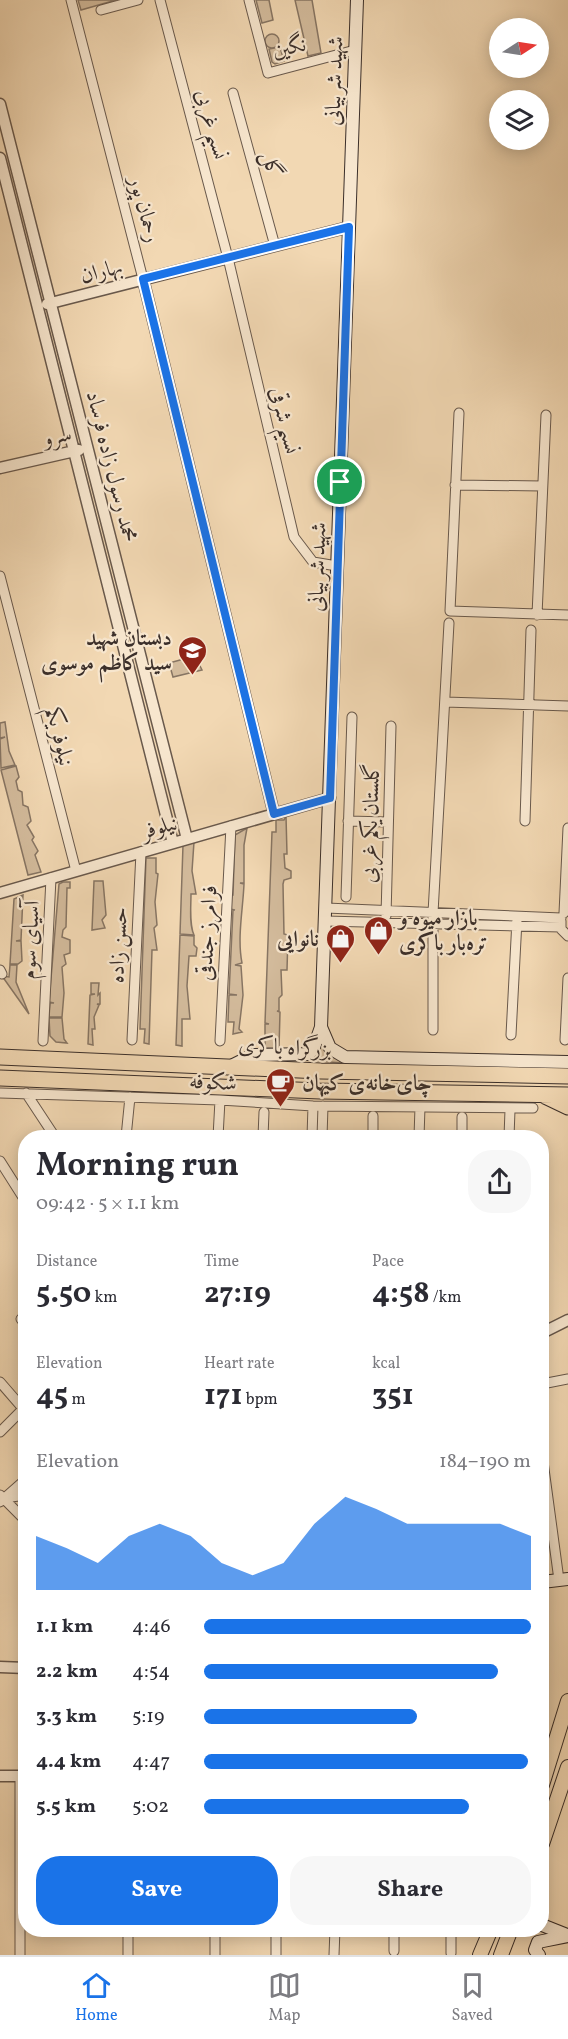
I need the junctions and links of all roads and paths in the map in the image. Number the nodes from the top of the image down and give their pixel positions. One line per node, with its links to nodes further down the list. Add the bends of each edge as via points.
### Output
1 (71, 0): 16 (street, رحمان پور)
2 (138, 0): 6 (street)
3 (159, 0): 15 (street, نسیم غربی)
4 (249, 0): 7 (street, نگین, via 268,73)
5 (357, 0): 7 (main road, شهید شربیانی)
6 (101, 10)
7 (355, 50): 13 (main road, شهید شربیانی)
8 (233, 93): 14 (street, گل)
9 (0, 104): 11 (street, محمد رسول زاده فرساد)
10 (0, 158): 12 (street, محمد رسول زاده فرساد)
11 (22, 190): 12 (street); 17 (street, محمد رسول زاده فرساد)
12 (9, 194): 18 (street, محمد رسول زاده فرساد)
13 (349, 227): 14 (street, بهاران); 26 (main road, شهید شربیانی)
14 (275, 246): 15 (street, بهاران)
15 (228, 258): 16 (street, بهاران); 26 (street, نسیم شرقی, via 294,537 313,562)
16 (143, 279): 17 (street, بهاران); 40 (street, رحمان پور)
17 (51, 303): 18 (street, بهاران); 21 (street, محمد رسول زاده فرساد)
18 (38, 306): 22 (street, محمد رسول زاده فرساد)
19 (459, 413): 24 (street)
20 (546, 415): 25 (street)
21 (88, 447): 22 (street, سرو); 28 (street, محمد رسول زاده فرساد)
22 (75, 451): 23 (street, سرو); 31 (street, محمد رسول زاده فرساد)
23 (0, 468)
24 (455, 485): 25 (street); 29 (street, via 450,611)
25 (542, 486): 29 (street)
26 (337, 566): 39 (main road, شهید شربیانی)
27 (0, 576): 49 (street, نیلوفر یکم)
28 (130, 614): 31 (street); 46 (street, محمد رسول زاده فرساد)
29 (537, 615): 30 (street)
30 (568, 615)
31 (116, 618): 47 (street, محمد رسول زاده فرساد)
32 (449, 623): 34 (street)
33 (531, 630): 35 (street)
34 (445, 702): 35 (street); 56 (street)
35 (529, 704): 36 (street); 42 (street)
36 (568, 706)
37 (352, 717): 41 (street)
38 (391, 726): 43 (street, گلستان یکم غربی)
39 (330, 798): 40 (street, نیلوفر); 53 (main road, شهید شربیانی)
40 (274, 814): 44 (street, نیلوفر)
41 (348, 821): 43 (street); 52 (street)
42 (525, 821)
43 (388, 822): 54 (street, گلستان یکم غربی)
44 (231, 826): 46 (street, نیلوفر); 66 (street, فرامرز جندقی)
45 (568, 828): 55 (street)
46 (187, 839): 47 (street, نیلوفر)
47 (173, 843): 48 (street, نیلوفر)
48 (141, 852): 49 (street, نیلوفر); 63 (street, حسن زاده)
49 (76, 871): 50 (street, نیلوفر)
50 (51, 878): 51 (street, نیلوفر); 65 (street, آسیای سوم)
51 (0, 893)
52 (346, 897)
53 (326, 915): 54 (street); 60 (main road, شهید شربیانی)
54 (386, 916): 56 (street)
55 (563, 917): 57 (street); 58 (street)
56 (433, 918): 57 (street); 61 (street)
57 (517, 921): 62 (street)
58 (568, 936)
59 (568, 978): 64 (street)
60 (321, 1027): 68 (main road, via 330,1048 345,1057); 69 (main road, via 308,1054 253,1055)
61 (433, 1030)
62 (511, 1035)
63 (132, 1040)
64 (565, 1040)
65 (43, 1041)
66 (220, 1041)
67 (0, 1057): 69 (highway, بزرگراه باکری)
68 (568, 1062)
69 (233, 1065): 70 (highway, بزرگراه باکری, via 321,1071)
70 (568, 1076)
71 (0, 1078): 74 (highway, بزرگراه باکری, via 320,1091)
72 (0, 1093): 73 (street, شکوفه)
73 (26, 1093): 76 (street, شکوفه); 86 (street)
74 (539, 1094): 75 (highway, بزرگراه باکری); 80 (highway)
75 (568, 1095)
76 (130, 1097): 77 (street, شکوفه); 87 (street)
77 (220, 1100): 78 (street, شکوفه); 88 (street)
78 (318, 1106): 79 (street, شکوفه); 90 (street); 91 (street)
79 (420, 1107): 82 (street, شکوفه); 93 (street)
80 (568, 1107)
81 (533, 1108): 82 (street, شکوفه)
82 (510, 1110): 95 (street)
83 (264, 1112): 89 (street)
84 (373, 1116): 92 (street)
85 (462, 1117): 94 (street)
86 (50, 1130)
87 (127, 1130)
88 (218, 1130)
89 (263, 1130)
90 (313, 1130)
91 (321, 1130)
92 (373, 1130)
93 (419, 1130)
94 (462, 1130)
95 (509, 1130)
96 (0, 1161): 97 (street)
97 (18, 1189)
98 (568, 1320): 99 (street)
99 (549, 1330)
100 (568, 1379): 102 (street)
101 (0, 1383): 103 (street)
102 (549, 1383)
103 (18, 1403)
104 (18, 1416): 105 (street)
105 (0, 1432)
106 (18, 1485): 108 (street)
107 (18, 1497): 108 (street)
108 (1, 1498): 110 (street)
109 (549, 1506): 112 (street)
110 (18, 1514)
111 (568, 1556): 112 (street)
112 (556, 1558): 113 (street)
113 (565, 1580): 114 (main road)
114 (549, 1581)
115 (0, 1667): 116 (street)
116 (18, 1668)
117 (568, 1701): 118 (main road)
118 (549, 1759)
119 (568, 1767): 122 (main road)
120 (0, 1776): 121 (street)
121 (18, 1776)
122 (549, 1823)
123 (549, 1928): 124 (main road)
124 (568, 1936): 143 (main road, via 538,1942)
125 (20, 1937): 136 (street)
126 (128, 1937): 137 (street)
127 (215, 1937): 138 (street)
128 (276, 1937): 139 (street)
129 (335, 1937): 140 (street)
130 (394, 1937): 134 (street)
131 (451, 1937): 135 (street)
132 (488, 1937): 141 (main road)
133 (508, 1937): 142 (main road)
134 (394, 1951)
135 (451, 1953)
136 (20, 1955)
137 (128, 1955)
138 (215, 1955)
139 (276, 1955)
140 (334, 1955)
141 (480, 1955)
142 (501, 1955)
143 (539, 1955)

